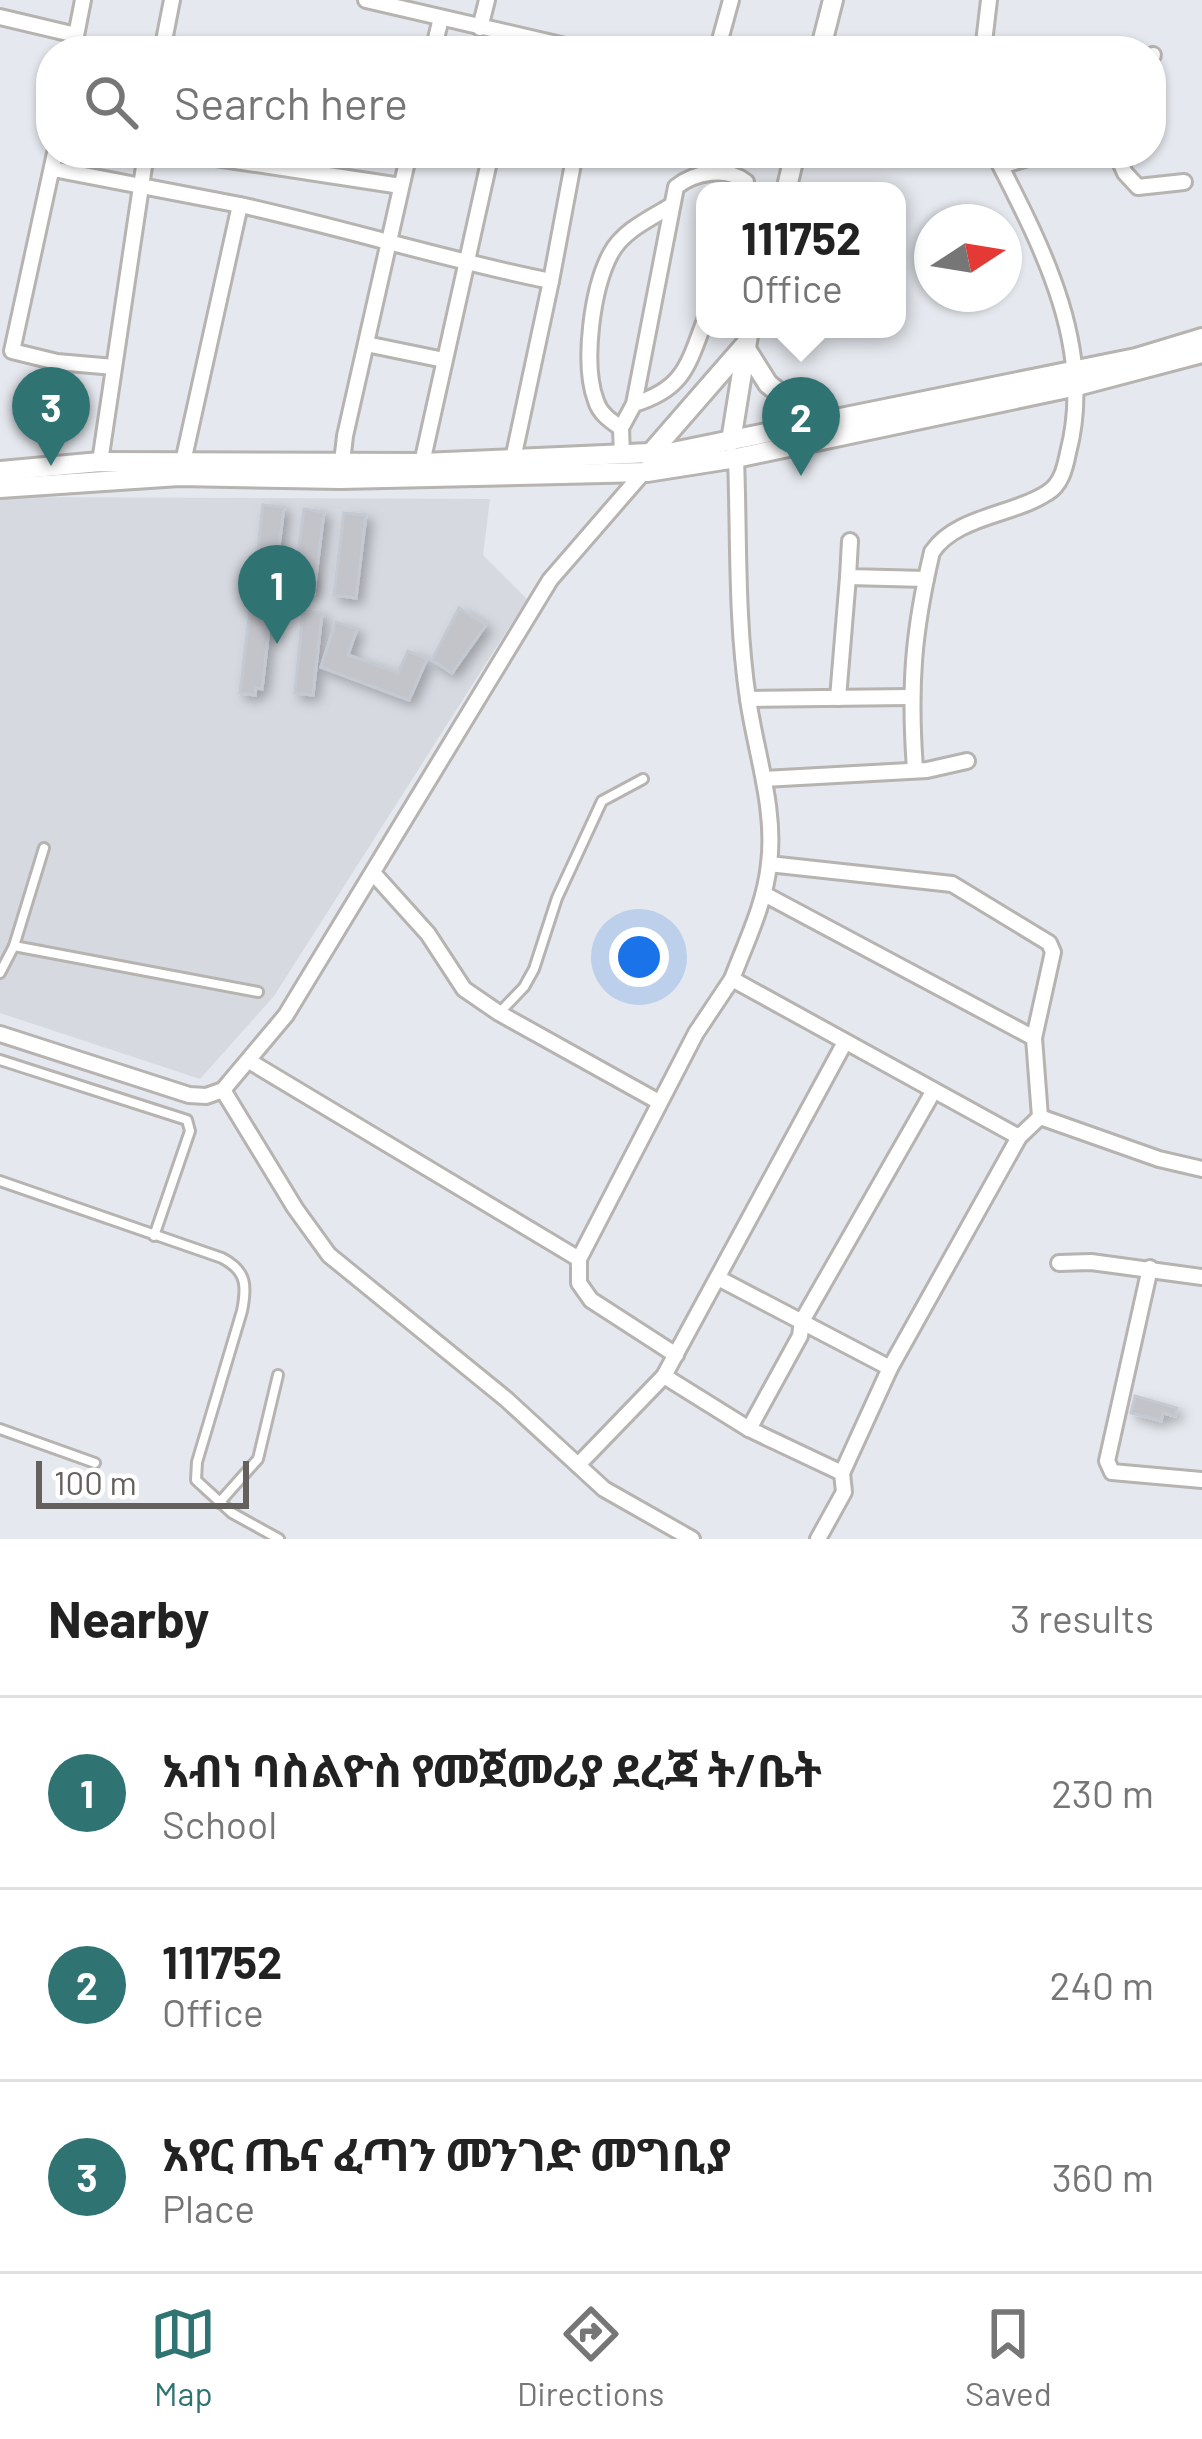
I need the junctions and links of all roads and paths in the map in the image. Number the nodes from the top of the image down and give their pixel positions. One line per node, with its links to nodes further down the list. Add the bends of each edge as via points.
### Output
1 (83, 0): 12 (street)
2 (172, 0): 13 (street)
3 (366, 0): 9 (street)
4 (487, 0): 10 (street)
5 (731, 0): 16 (street)
6 (833, 0): 17 (street)
7 (989, 0): 18 (street)
8 (0, 16): 11 (street)
9 (441, 18): 10 (street); 14 (street)
10 (480, 28): 15 (street)
11 (56, 36)
12 (76, 36)
13 (165, 36)
14 (437, 36)
15 (499, 36)
16 (721, 36)
17 (824, 36)
18 (985, 36)
19 (52, 168): 41 (street)
20 (76, 168): 31 (street)
21 (143, 168): 31 (street)
22 (282, 168): 30 (street)
23 (405, 168): 30 (street)
24 (487, 168): 35 (street)
25 (572, 168): 36 (street)
26 (1002, 168): 45 (street, via 1063,309)
27 (1122, 168): 29 (street, via 1138,187)
28 (746, 182): 33 (street, via 723,172 698,176 676,187)
29 (1184, 182)
30 (401, 186): 34 (street)
31 (140, 188): 32 (street); 44 (street)
32 (240, 205): 34 (street); 53 (street)
33 (669, 207): 46 (street); 48 (street, via 611,253 595,306 590,375 596,403)
34 (388, 240): 35 (street); 40 (street)
35 (465, 264): 36 (street); 43 (street)
36 (551, 281): 51 (street)
37 (698, 338): 46 (street, via 668,391)
38 (747, 338): 47 (street, via 768,384); 49 (street); 55 (street)
39 (1202, 338): 45 (street)
40 (366, 344): 43 (street); 56 (street)
41 (6, 350): 44 (street)
42 (1202, 353): 45 (street)
43 (444, 359): 54 (street)
44 (114, 367): 52 (street)
45 (1075, 378): 47 (street); 49 (street); 61 (street, via 1074,431 1057,484 938,543)
46 (634, 404): 48 (street)
47 (817, 423): 49 (street)
48 (621, 428): 50 (street)
49 (734, 449): 55 (street); 64 (street)
50 (622, 456): 51 (street); 55 (street)
51 (513, 459): 54 (street)
52 (100, 462): 53 (street); 57 (street)
53 (182, 462): 56 (street)
54 (422, 463): 56 (street)
55 (649, 463): 56 (street); 71 (street, via 562,562)
56 (341, 470): 58 (street)
57 (0, 471)
58 (0, 488)
59 (850, 541): 60 (street)
60 (848, 577): 61 (street); 63 (street)
61 (926, 579): 62 (street)
62 (910, 697): 63 (street); 66 (street)
63 (838, 698): 64 (street)
64 (748, 699): 68 (street)
65 (967, 761): 66 (street)
66 (915, 770): 68 (street)
67 (643, 779): 77 (lane, via 602,801 556,898 534,969)
68 (764, 779): 70 (street)
69 (44, 848): 73 (lane)
70 (770, 864): 72 (street); 79 (street, via 952,884 1049,943)
71 (374, 874): 77 (street, via 428,934 457,982); 82 (street)
72 (764, 894): 75 (street); 79 (street)
73 (14, 946): 74 (lane); 76 (lane)
74 (0, 973)
75 (732, 979): 80 (street); 85 (street)
76 (258, 992)
77 (499, 1013): 85 (street)
78 (0, 1034): 83 (street, via 189,1096)
79 (1034, 1038): 86 (street)
80 (844, 1044): 84 (street); 95 (street)
81 (0, 1060): 90 (lane, via 188,1120)
82 (249, 1061): 83 (street); 91 (street)
83 (223, 1090): 104 (street, via 329,1255)
84 (933, 1092): 87 (street); 96 (street)
85 (659, 1102): 91 (street)
86 (1040, 1117): 87 (street); 88 (street)
87 (1019, 1137): 98 (street)
88 (1202, 1169)
89 (0, 1181): 90 (lane)
90 (154, 1236): 107 (lane, via 222,1258 243,1274 247,1289 196,1472)
91 (579, 1259): 97 (street, via 579,1283 591,1300)
92 (1059, 1263): 93 (street)
93 (1150, 1268): 94 (street); 106 (street, via 1107,1461 1127,1476)
94 (1202, 1277)
95 (718, 1278): 96 (street); 97 (street)
96 (802, 1321): 98 (street); 101 (street)
97 (676, 1355): 100 (street)
98 (890, 1368): 105 (street)
99 (278, 1375): 107 (lane, via 258,1459)
100 (664, 1376): 101 (street); 104 (street)
101 (749, 1429): 105 (street)
102 (0, 1430): 103 (lane)
103 (95, 1463)
104 (578, 1465): 109 (street)
105 (842, 1473): 110 (street, via 844,1492)
106 (1202, 1480)
107 (219, 1503): 108 (lane)
108 (279, 1539)
109 (692, 1539)
110 (818, 1539)

